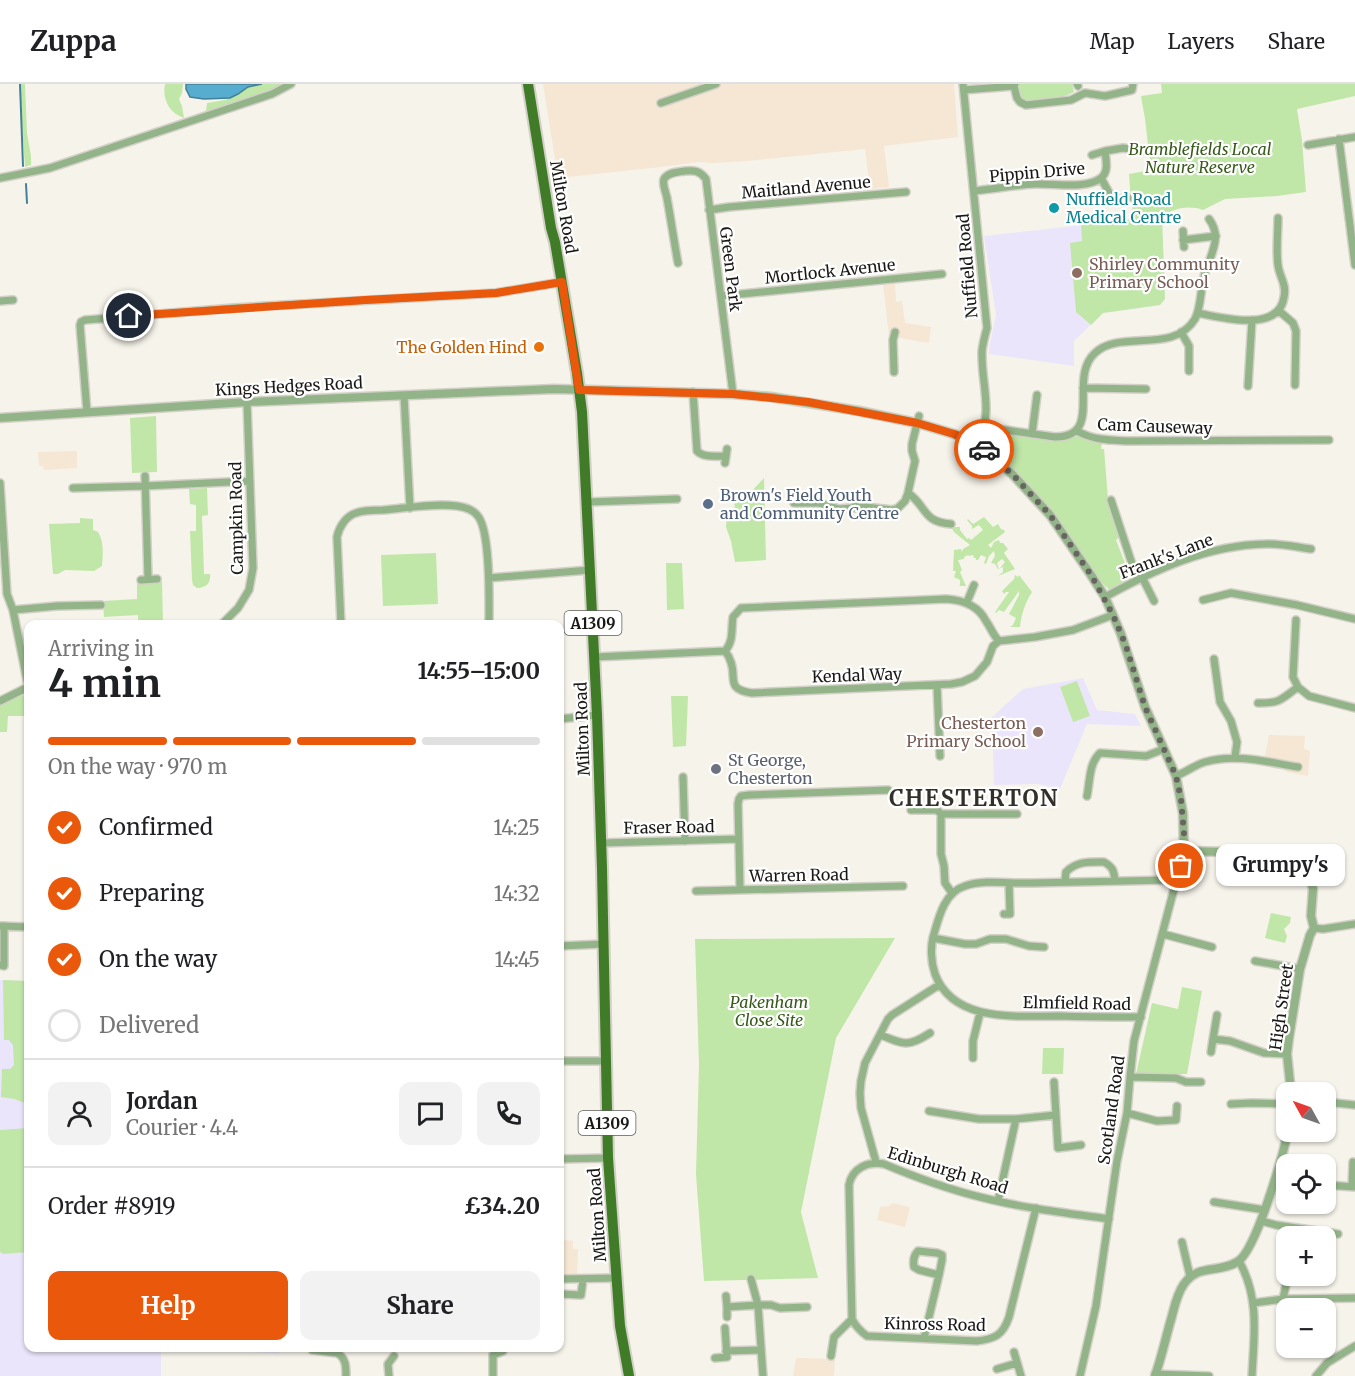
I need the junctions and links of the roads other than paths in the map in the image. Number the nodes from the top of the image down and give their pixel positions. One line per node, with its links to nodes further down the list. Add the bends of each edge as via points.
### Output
1 (291, 84): 14 (street, via 240,105 50,168)
2 (528, 84): 30 (main road, Milton Road / A1309)
3 (716, 84): 7 (street)
4 (1014, 85): 5 (street); 6 (street, via 1017,98 1026,105 1071,100 1085,93 1104,96)
5 (963, 87): 16 (street, Nuffield Road)
6 (1134, 90)
7 (662, 103)
8 (1355, 137): 9 (street)
9 (1339, 139): 10 (street); 24 (street)
10 (1308, 145)
11 (1105, 151): 12 (street, Pippin Drive); 13 (street, Pippin Drive); 15 (street, Pippin Drive, via 1106,169)
12 (1142, 151)
13 (1092, 155)
14 (0, 178)
15 (1101, 178): 16 (street, Pippin Drive, via 1081,184 1035,184); 19 (street, Pippin Drive)
16 (974, 191): 54 (street, Nuffield Road, via 987,328 982,348)
17 (906, 192): 21 (street, Maitland Avenue)
18 (1128, 198): 19 (street)
19 (1113, 200): 20 (street)
20 (1100, 202)
21 (709, 210): 27 (street, Green Park, via 704,177 693,170 666,177 663,184); 31 (street, Green Park)
22 (1278, 218): 34 (street, via 1278,266 1285,284 1283,303)
23 (1209, 219): 26 (street)
24 (1353, 229): 28 (street)
25 (1183, 231): 26 (street, via 1184,243)
26 (1216, 236): 35 (street, via 1203,275)
27 (678, 263)
28 (1355, 265)
29 (942, 274): 31 (street, Mortlock Avenue)
30 (562, 282): 45 (main road, Milton Road / A1309); 51 (street, via 496,293 85,320 80,325)
31 (721, 296): 47 (street, Green Park)
32 (13, 300): 33 (street)
33 (0, 301)
34 (1278, 310): 36 (street, via 1268,318); 41 (street, via 1296,331)
35 (1198, 313): 36 (street); 38 (street)
36 (1252, 320): 42 (street)
37 (895, 332): 40 (street)
38 (1181, 332): 39 (street, via 1189,346); 43 (street, via 1163,339 1100,348 1087,365)
39 (1189, 371)
40 (894, 372)
41 (1295, 385)
42 (1248, 386)
43 (1083, 388): 44 (street); 55 (street, via 1082,422)
44 (1146, 389)
45 (579, 390): 46 (street, Kings Hedges Road); 49 (street, Kings Hedges Road); 71 (main road, Milton Road / A1309)
46 (693, 392): 47 (street, Kings Hedges Road); 59 (street, via 696,449 702,454)
47 (733, 394): 53 (street, Kings Hedges Road)
48 (1037, 394): 56 (street)
49 (404, 396): 50 (street, Kings Hedges Road); 73 (street)
50 (247, 402): 51 (street, Kings Hedges Road); 61 (street, Campkin Road)
51 (87, 412): 52 (street, Kings Hedges Road)
52 (0, 418)
53 (918, 419): 58 (street, Kings Hedges Road); 66 (street)
54 (985, 427): 56 (street, Cam Causeway); 58 (street, Nuffield Road)
55 (1077, 431): 56 (street, Cam Causeway, via 1063,437); 57 (street, Cam Causeway, via 1098,439 1130,441)
56 (1032, 434)
57 (1329, 440)
58 (978, 444): 84 (street, Kings Hedges Road, via 1050,515)
59 (726, 456)
60 (146, 477): 63 (street)
61 (250, 481): 63 (street); 93 (street, Campkin Road, via 253,568 249,590)
62 (0, 483): 65 (street)
63 (146, 486): 64 (street); 81 (street)
64 (73, 489)
65 (0, 490): 83 (street)
66 (908, 493): 75 (street, via 903,504 893,510); 76 (street, via 938,526)
67 (856, 497): 75 (street)
68 (666, 500): 69 (street); 71 (street); 74 (street)
69 (677, 500)
70 (1111, 500): 80 (street)
71 (587, 502): 78 (main road, Milton Road / A1309)
72 (794, 503): 75 (street, via 819,502 839,509)
73 (410, 508): 79 (street, via 458,506 477,515 484,527); 94 (street, via 358,512 342,524 337,537)
74 (666, 508)
75 (855, 508)
76 (951, 524)
77 (1311, 549): 80 (street, Frank's Lane, via 1266,544 1229,547)
78 (590, 570): 79 (street); 98 (main road, Milton Road / A1309)
79 (489, 578): 95 (street)
80 (1139, 578): 84 (street, Frank's Lane); 86 (street)
81 (149, 579)
82 (974, 585): 87 (street)
83 (3, 594): 89 (street)
84 (1105, 597): 91 (street, Kings Hedges Road)
85 (1203, 600): 90 (street, via 1231,593)
86 (1154, 601)
87 (967, 602): 96 (street, via 980,612); 97 (street, via 946,599 741,608 733,617 732,638)
88 (101, 605): 89 (street)
89 (13, 610): 100 (street)
90 (1296, 612): 92 (street); 102 (street, via 1293,677)
91 (1113, 615): 96 (street, via 1073,630); 109 (street, Kings Hedges Road)
92 (1355, 619)
93 (226, 620)
94 (341, 620)
95 (489, 620)
96 (999, 641): 101 (street, Kendal Way, via 975,676)
97 (725, 651): 98 (street); 101 (street, Kendal Way, via 731,660 734,683 741,692)
98 (595, 657): 107 (main road, Milton Road / A1309)
99 (1214, 658): 111 (street, via 1220,702 1237,742)
100 (24, 666)
101 (937, 685): 110 (street)
102 (1298, 687): 104 (street, via 1278,702); 106 (street, via 1309,696)
103 (24, 688): 105 (street)
104 (1262, 700)
105 (0, 701)
106 (1355, 708)
107 (597, 715): 108 (street); 122 (main road, Milton Road / A1309)
108 (564, 719)
109 (1164, 749): 113 (street, Kings Hedges Road); 116 (street, via 1146,756 1100,753 1091,770)
110 (940, 756)
111 (1235, 757): 112 (street); 113 (street, via 1205,762)
112 (1298, 767)
113 (1176, 776): 123 (street, Kings Hedges Road, via 1183,813)
114 (683, 777): 121 (street)
115 (888, 790): 120 (street, via 743,795 738,804)
116 (1088, 796)
117 (911, 810): 118 (street, via 937,810)
118 (941, 814): 119 (street); 131 (street, via 945,883)
119 (1017, 814)
120 (738, 839): 121 (street, Fraser Road); 129 (street)
121 (685, 841): 122 (street, Fraser Road)
122 (601, 843): 139 (main road, Milton Road / A1309)
123 (1184, 851): 126 (street, Scotland Road); 136 (street, via 1277,853 1293,858 1310,878)
124 (1065, 881): 125 (street); 125 (street, via 1068,869 1077,864 1104,862 1113,868); 127 (street)
125 (1115, 881): 126 (street)
126 (1177, 881): 137 (street, Scotland Road)
127 (1009, 883): 131 (street, via 978,883); 132 (street, via 1010,914)
128 (903, 886): 129 (street, Warren Road)
129 (740, 890): 130 (street, Warren Road)
130 (696, 891)
131 (952, 893): 138 (street, via 940,911)
132 (1004, 914)
133 (1355, 924): 136 (street)
134 (2, 926): 135 (street); 144 (street, via 4,966)
135 (24, 927)
136 (1314, 928): 145 (street, High Street)
137 (1163, 934): 142 (street); 149 (street, Scotland Road)
138 (933, 938): 141 (street, via 965,944 1006,939); 146 (street, via 933,969)
139 (603, 944): 140 (street); 157 (main road, Milton Road / A1309)
140 (564, 946)
141 (1044, 947)
142 (1212, 948)
143 (1255, 961): 145 (street)
144 (0, 966)
145 (1300, 969): 154 (street, High Street)
146 (939, 985): 147 (street, via 962,1005); 151 (street, Edinburgh Road, via 892,1015)
147 (980, 1012): 149 (street, Elmfield Road); 155 (street)
148 (1217, 1015): 152 (street)
149 (1141, 1017): 158 (street, Scotland Road)
150 (930, 1033): 151 (street, via 907,1044)
151 (881, 1035): 174 (street, Edinburgh Road, via 865,1064 860,1093)
152 (1213, 1039): 153 (street); 154 (street, via 1264,1053)
153 (1212, 1052)
154 (1287, 1054): 161 (street, High Street)
155 (973, 1058)
156 (564, 1061): 157 (street)
157 (606, 1061): 172 (main road, Milton Road / A1309)
158 (1130, 1077): 160 (street); 168 (street, Scotland Road)
159 (1054, 1082): 169 (street)
160 (1201, 1082)
161 (1290, 1082)
162 (1336, 1103): 165 (street)
163 (1231, 1104): 164 (street)
164 (1276, 1104)
165 (1355, 1104)
166 (1177, 1106): 168 (street, via 1176,1120 1157,1121)
167 (929, 1111): 170 (street, via 945,1110 979,1119)
168 (1127, 1113): 183 (street, Scotland Road)
169 (1056, 1115): 170 (street); 171 (street, via 1058,1148)
170 (1016, 1119): 179 (street)
171 (1082, 1145)
172 (608, 1158): 173 (street); 190 (main road, Milton Road / A1309)
173 (564, 1159)
174 (876, 1162): 179 (street, Edinburgh Road); 204 (street, via 856,1170 850,1178)
175 (1353, 1162): 178 (street)
176 (1276, 1178): 182 (street)
177 (1336, 1186): 178 (street)
178 (1353, 1187)
179 (998, 1201): 181 (street, Edinburgh Road)
180 (1214, 1202): 182 (street)
181 (1036, 1208): 183 (street, Edinburgh Road); 206 (street, Kinross Road, via 1006,1326 990,1340)
182 (1265, 1210): 184 (street)
183 (1109, 1219): 225 (street, Scotland Road, via 1096,1306)
184 (1260, 1221): 185 (street); 187 (street)
185 (1338, 1234)
186 (1182, 1242): 189 (street)
187 (1239, 1261): 189 (street); 199 (street, via 1248,1278)
188 (939, 1275): 188 (street, via 914,1267 915,1254 918,1251 942,1256); 206 (street)
189 (1190, 1276): 218 (street, via 1176,1301)
190 (617, 1278): 192 (street); 222 (main road, Milton Road / A1309, via 622,1345)
191 (564, 1279): 192 (street)
192 (583, 1280): 194 (street, via 581,1295)
193 (752, 1280): 200 (street)
194 (564, 1294)
195 (726, 1296): 201 (street)
196 (1336, 1298): 197 (street)
197 (1355, 1298)
198 (1276, 1300): 199 (street)
199 (1253, 1303): 227 (street)
200 (758, 1305): 201 (street); 202 (street); 208 (street)
201 (727, 1307): 203 (street)
202 (807, 1307)
203 (727, 1317)
204 (852, 1319): 206 (street, Kinross Road, via 867,1336); 214 (street, via 834,1337)
205 (725, 1328): 209 (street)
206 (924, 1338)
207 (1355, 1346): 228 (street, via 1327,1363)
208 (761, 1350): 209 (street); 223 (street)
209 (726, 1351): 215 (street, via 726,1357)
210 (329, 1352): 219 (street, via 340,1354)
211 (503, 1352): 221 (street, via 493,1355)
212 (1014, 1352): 216 (street)
213 (394, 1356): 220 (street, via 388,1364)
214 (831, 1356)
215 (715, 1358)
216 (1017, 1364): 217 (street); 224 (street)
217 (997, 1369)
218 (1155, 1375): 226 (street)
219 (346, 1376)
220 (389, 1376)
221 (493, 1376)
222 (629, 1376)
223 (763, 1376)
224 (1021, 1376)
225 (1080, 1376)
226 (1209, 1376)
227 (1252, 1376)
228 (1316, 1376)

